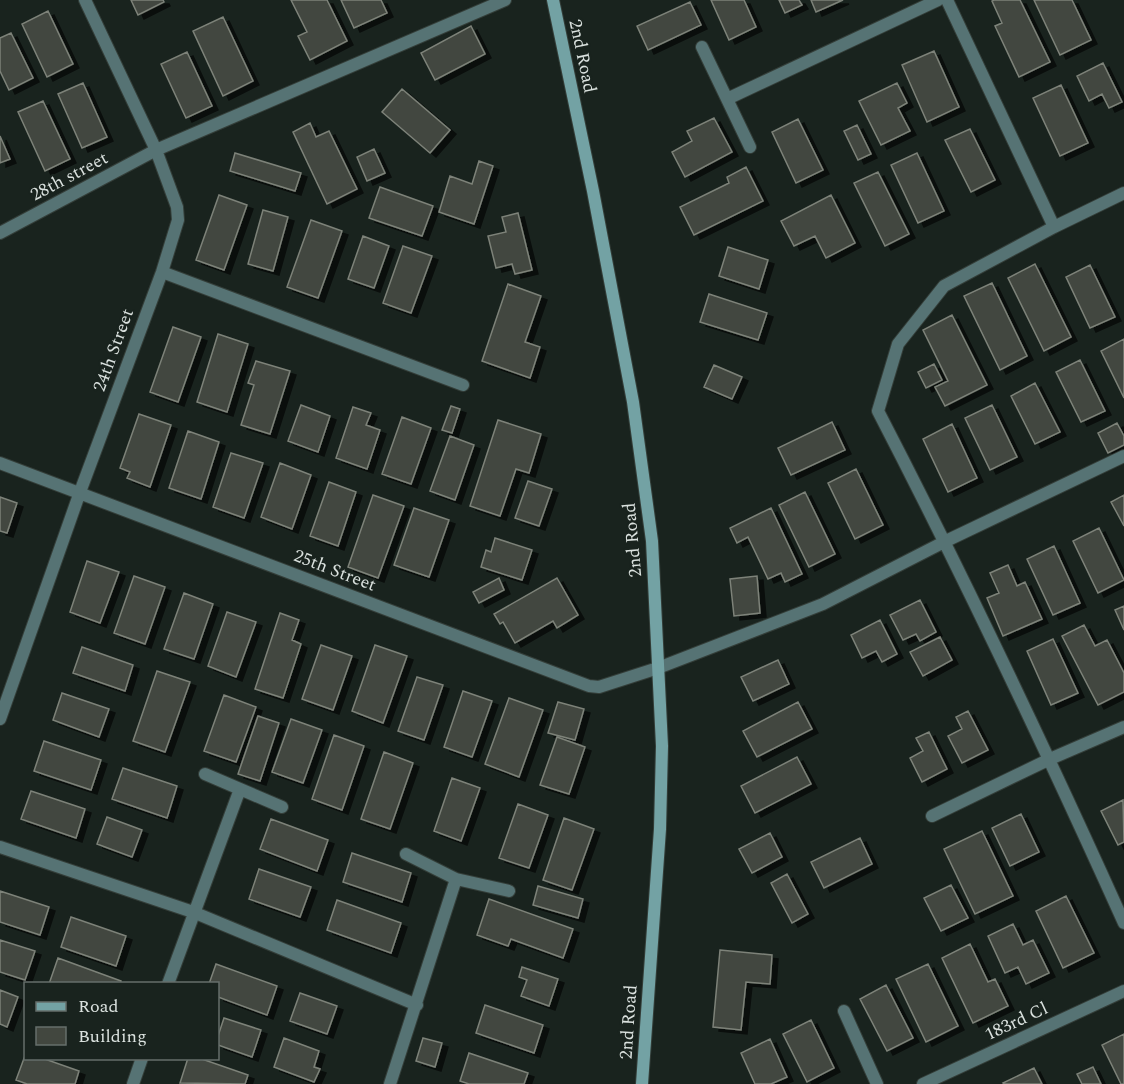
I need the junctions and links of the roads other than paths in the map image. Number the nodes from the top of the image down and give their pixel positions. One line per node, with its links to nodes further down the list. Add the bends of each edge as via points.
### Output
1 (85, 0): 9 (street, 24th Street)
2 (505, 0): 9 (street, 28th street)
3 (553, 0): 19 (street, 2nd Road, via 633,402 652,541)
4 (938, 0): 7 (street)
5 (947, 0): 11 (street)
6 (702, 47): 7 (street)
7 (727, 99): 8 (street)
8 (750, 147)
9 (156, 150): 12 (street, 28th street); 13 (street, 24th Street, via 178,220)
10 (1124, 193): 11 (street)
11 (1054, 227): 18 (street, via 944,286 898,344 878,411)
12 (0, 233)
13 (162, 272): 14 (street); 17 (street, 24th Street)
14 (464, 385)
15 (1124, 456): 18 (street, 25th Street)
16 (0, 463): 17 (street, 25th Street)
17 (80, 492): 19 (street, 25th Street, via 589,686 607,685); 20 (street, 24th Street)
18 (946, 541): 19 (street, 25th Street, via 823,604); 22 (street)
19 (658, 668): 40 (street, 2nd Road, via 662,746 660,829)
20 (0, 719)
21 (1124, 727): 22 (street)
22 (1050, 759): 26 (street); 32 (street)
23 (205, 774): 24 (street)
24 (240, 789): 25 (street); 31 (street)
25 (282, 807)
26 (932, 816)
27 (0, 847): 31 (street)
28 (405, 854): 29 (street)
29 (456, 879): 30 (street); 35 (street)
30 (509, 891)
31 (194, 912): 33 (street); 35 (street)
32 (1124, 922)
33 (169, 982)
34 (1124, 991): 42 (street, 183rd Cl)
35 (417, 1005): 39 (street)
36 (844, 1011): 41 (street)
37 (142, 1060): 38 (street)
38 (133, 1084)
39 (390, 1084)
40 (642, 1084)
41 (877, 1084)
42 (923, 1084)

